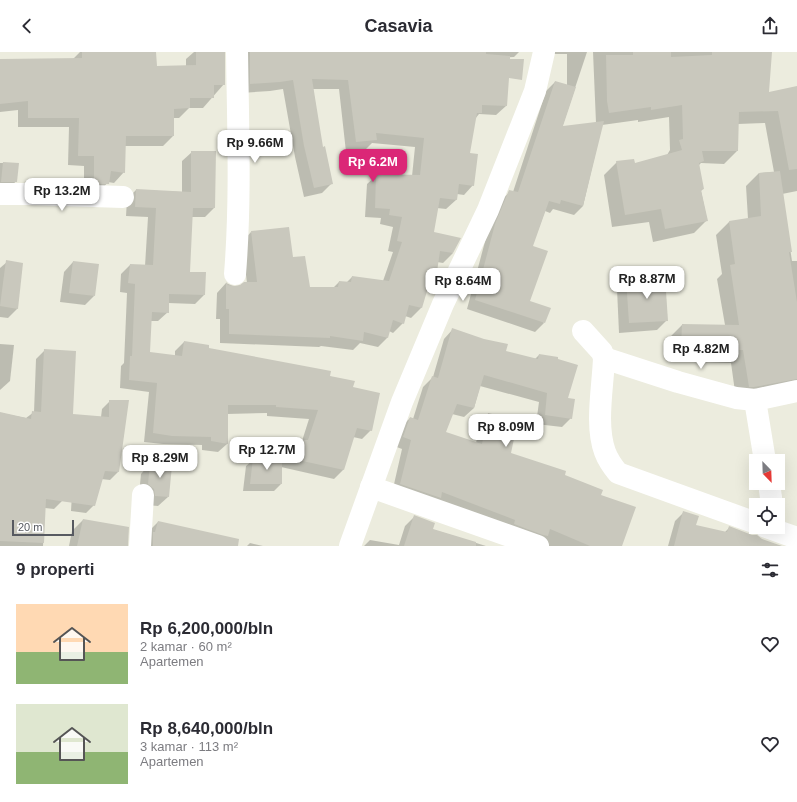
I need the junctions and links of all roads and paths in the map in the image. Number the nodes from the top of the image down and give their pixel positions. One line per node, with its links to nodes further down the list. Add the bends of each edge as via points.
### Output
1 (237, 52): 5 (street, via 239,140)
2 (544, 52): 11 (street, via 535,91 488,210 434,325)
3 (0, 194): 4 (street)
4 (123, 197)
5 (235, 274)
6 (583, 331): 7 (street, via 602,352)
7 (604, 358): 9 (street, via 678,382 736,398); 13 (street, via 600,422 604,451 618,473)
8 (797, 391): 9 (street)
9 (755, 400): 10 (street)
10 (764, 454)
11 (371, 487): 17 (street); 18 (street)
12 (143, 495): 16 (street)
13 (749, 520)
14 (785, 534): 15 (street)
15 (797, 538)
16 (140, 546)
17 (350, 546)
18 (538, 546)

